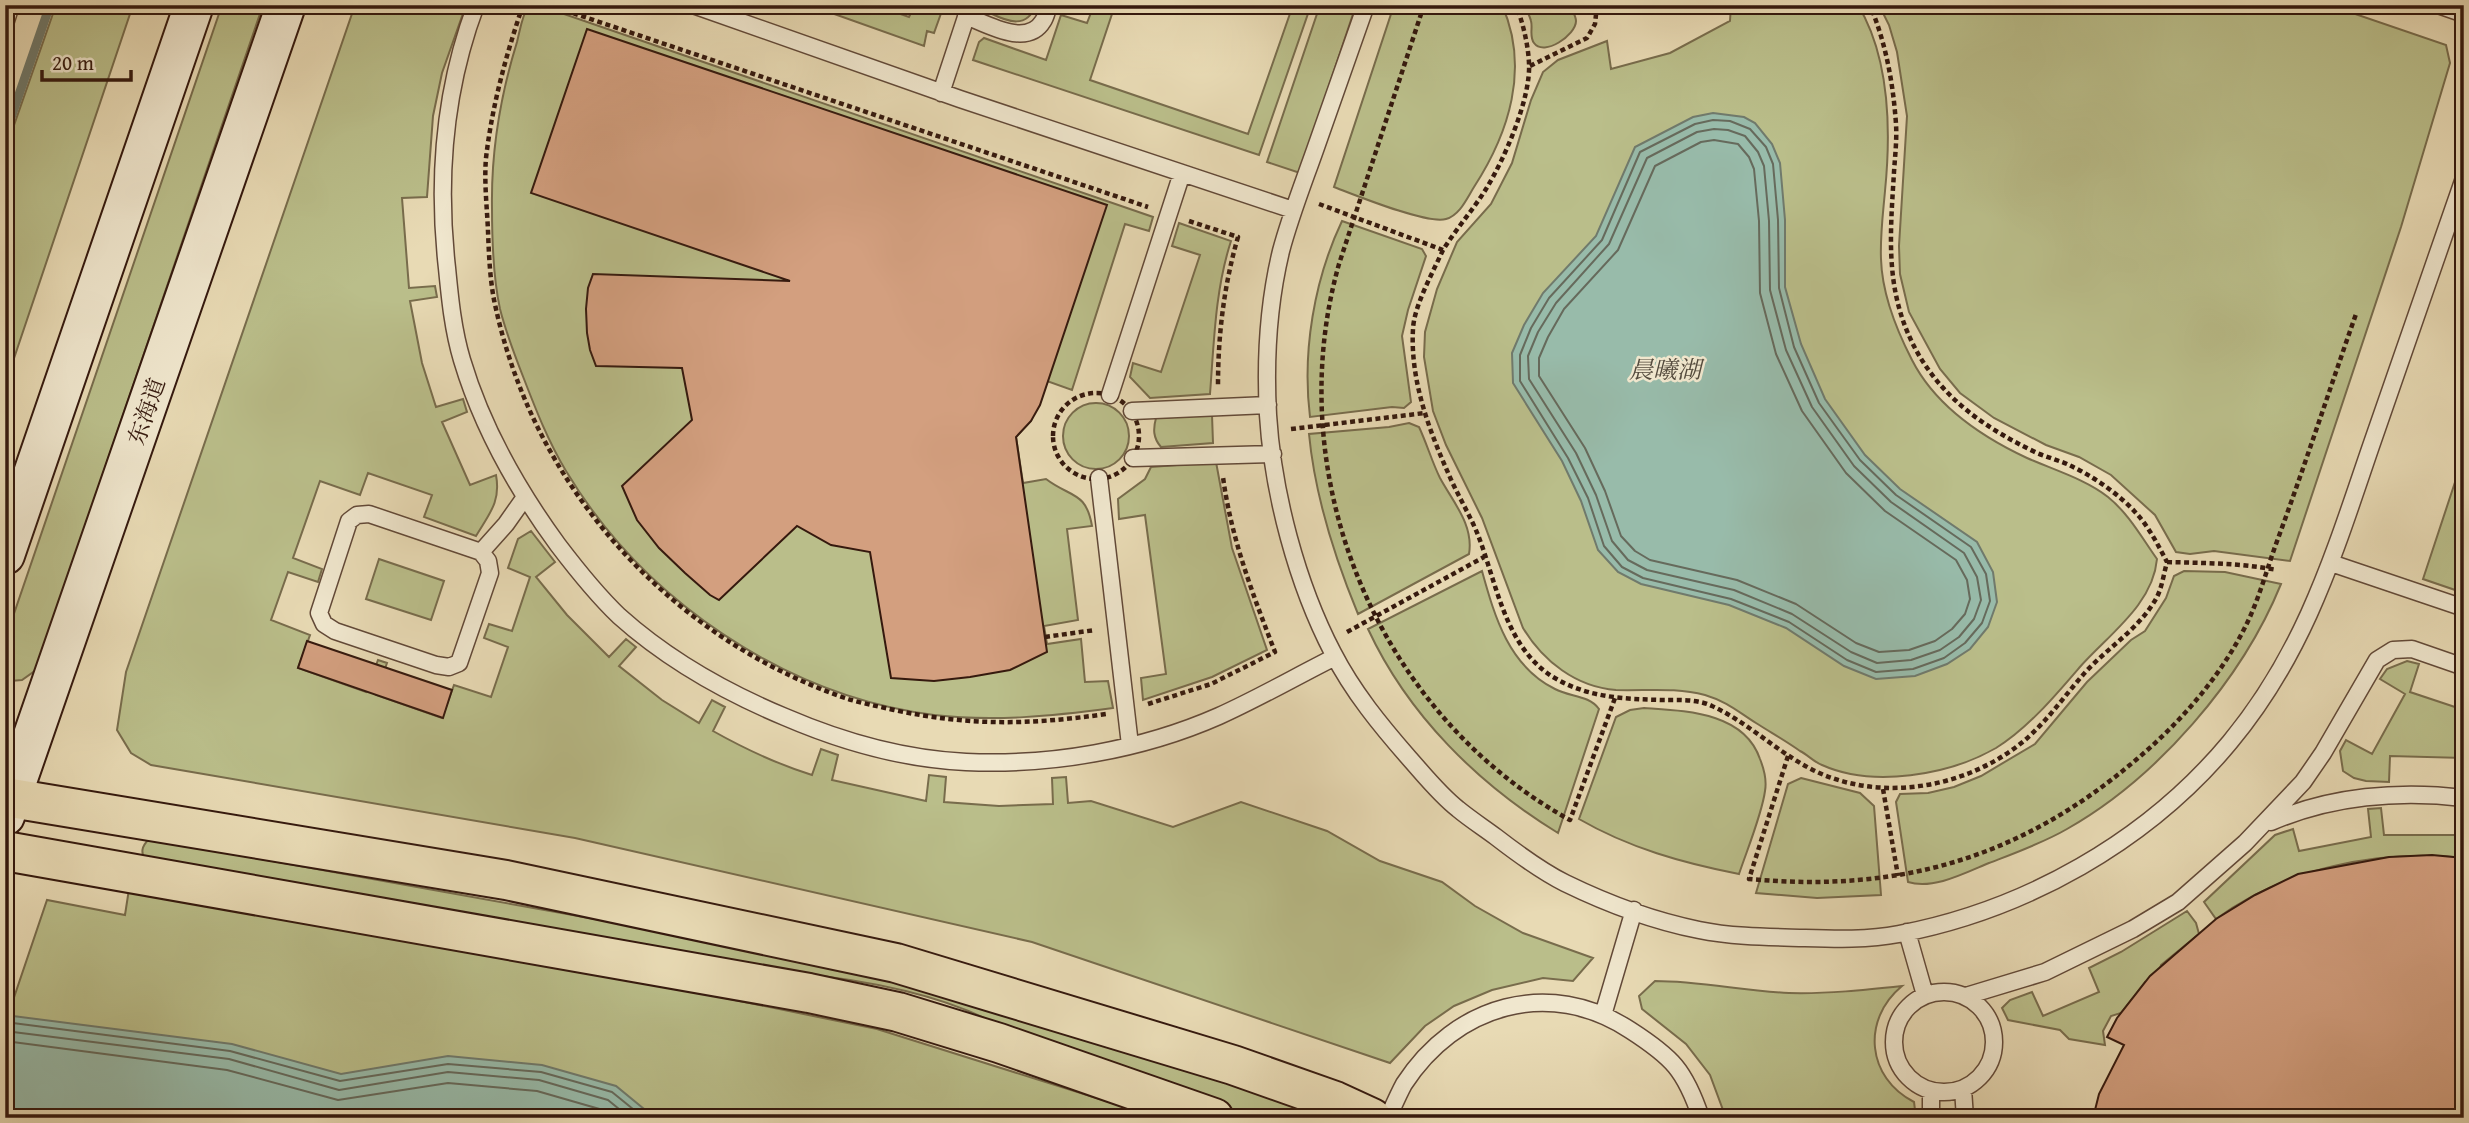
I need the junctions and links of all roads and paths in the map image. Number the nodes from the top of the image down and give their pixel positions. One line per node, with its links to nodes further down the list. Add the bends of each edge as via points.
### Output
1 (11, 5): 17 (lane)
2 (194, 5): 40 (main road)
3 (286, 5): 58 (main road, 东海道)
4 (476, 5): 38 (lane, via 447,115 442,219 453,328 463,362 489,430)
5 (523, 5): 53 (path, via 498,90 486,160 495,308 519,386 551,454 613,542 664,594 728,642 801,681 847,699 975,723 1054,721)
6 (549, 5): 23 (path)
7 (694, 5): 19 (lane)
8 (1049, 5): 15 (lane, via 1043,22 1022,34)
9 (1366, 5): 22 (lane)
10 (1424, 5): 24 (path)
11 (1516, 5): 18 (path)
12 (1597, 5): 18 (path, via 1595,24 1587,38)
13 (1870, 5): 42 (path, via 1889,59 1896,146 1890,261 1906,331 1934,378 1970,415 2095,480 2136,512)
14 (2438, 5): 16 (lane)
15 (968, 11): 19 (lane)
16 (2464, 14)
17 (5, 24)
18 (1530, 65): 25 (path, via 1517,120 1498,167)
19 (941, 93): 20 (lane)
20 (1182, 173): 22 (lane); 23 (lane)
21 (2464, 178): 43 (lane)
22 (1296, 203): 24 (path); 28 (lane, via 1269,317)
23 (1168, 214): 27 (lane); 29 (path, via 1238,237 1218,353)
24 (1354, 217): 25 (path); 32 (path, via 1331,291 1323,345)
25 (1443, 250): 31 (path, via 1412,326 1417,385)
26 (2356, 314): 44 (path)
27 (1110, 395): 30 (path); 37 (path, via 1096,392 1073,399 1053,428 1062,462 1081,476)
28 (1268, 405): 29 (lane); 33 (lane)
29 (1219, 407): 30 (lane)
30 (1132, 411): 36 (path, via 1139,437)
31 (1425, 413): 32 (path); 41 (path)
32 (1322, 425): 33 (path); 47 (path, via 1345,544)
33 (1270, 431): 34 (lane)
34 (1273, 454): 35 (lane); 50 (lane, via 1287,527)
35 (1221, 455): 36 (lane); 53 (path, via 1249,586 1275,652 1211,684)
36 (1133, 458): 37 (path, via 1120,472)
37 (1099, 478): 48 (lane)
38 (525, 497): 39 (lane); 54 (lane, via 588,582 650,642 726,691 799,723 875,750 969,762 1031,761)
39 (481, 552): 39 (lane, via 369,514 357,515 349,521 319,613 324,624 335,631 449,667 459,663 490,573)
40 (5, 555)
41 (1484, 557): 47 (path); 52 (path, via 1514,634 1531,661 1582,692)
42 (2167, 562): 44 (path); 56 (path, via 2157,596 2144,614 2023,741 2001,757 1941,783)
43 (2331, 563): 46 (lane); 63 (lane, via 2316,603 2278,674 2228,744 2170,802 2107,850 2039,889 1935,927)
44 (2267, 568): 45 (path); 61 (path, via 2249,619 2221,667 2189,709 2123,771 2090,798 2016,840)
45 (2277, 570)
46 (2464, 608)
47 (1376, 616): 50 (path); 52 (path, via 1406,671 1458,733 1499,773 1570,820)
48 (1116, 626): 49 (path); 53 (lane)
49 (1045, 637)
50 (1331, 650): 54 (lane, via 1221,715); 62 (lane, via 1392,738 1456,807 1562,881)
51 (2464, 667): 59 (lane, via 2412,649 2392,650 2376,660 2303,782)
52 (1615, 698): 55 (path, via 1709,704)
53 (1126, 711): 54 (lane)
54 (1130, 744)
55 (1787, 756): 56 (path, via 1848,784); 61 (path, via 1749,879 1839,882)
56 (1883, 789): 61 (path)
57 (2464, 798): 59 (lane, via 2387,794 2293,812)
58 (7, 803): 70 (main road, via 506,880 896,962 1233,1065)
59 (2263, 825): 65 (lane, via 2178,902 2133,929 2045,972)
60 (5, 852): 69 (main road, via 886,1009)
61 (1898, 876)
62 (1634, 910): 63 (lane, via 1700,930 1744,935 1834,939); 66 (lane)
63 (1907, 932): 64 (lane)
64 (1925, 995): 65 (lane, via 1951,992); 68 (lane, via 1905,1009 1893,1041 1903,1072)
65 (1966, 996): 67 (lane, via 1990,1020 1994,1052 1988,1068)
66 (1603, 1015): 71 (lane, via 1563,1004 1532,1002 1504,1006 1481,1016 1433,1048 1403,1086); 72 (lane, via 1668,1058 1687,1080)
67 (1963, 1089): 68 (lane); 74 (lane)
68 (1931, 1091): 73 (lane)
69 (1214, 1118)
70 (1372, 1118)
71 (1388, 1118)
72 (1701, 1118)
73 (1931, 1118)
74 (1965, 1118)

